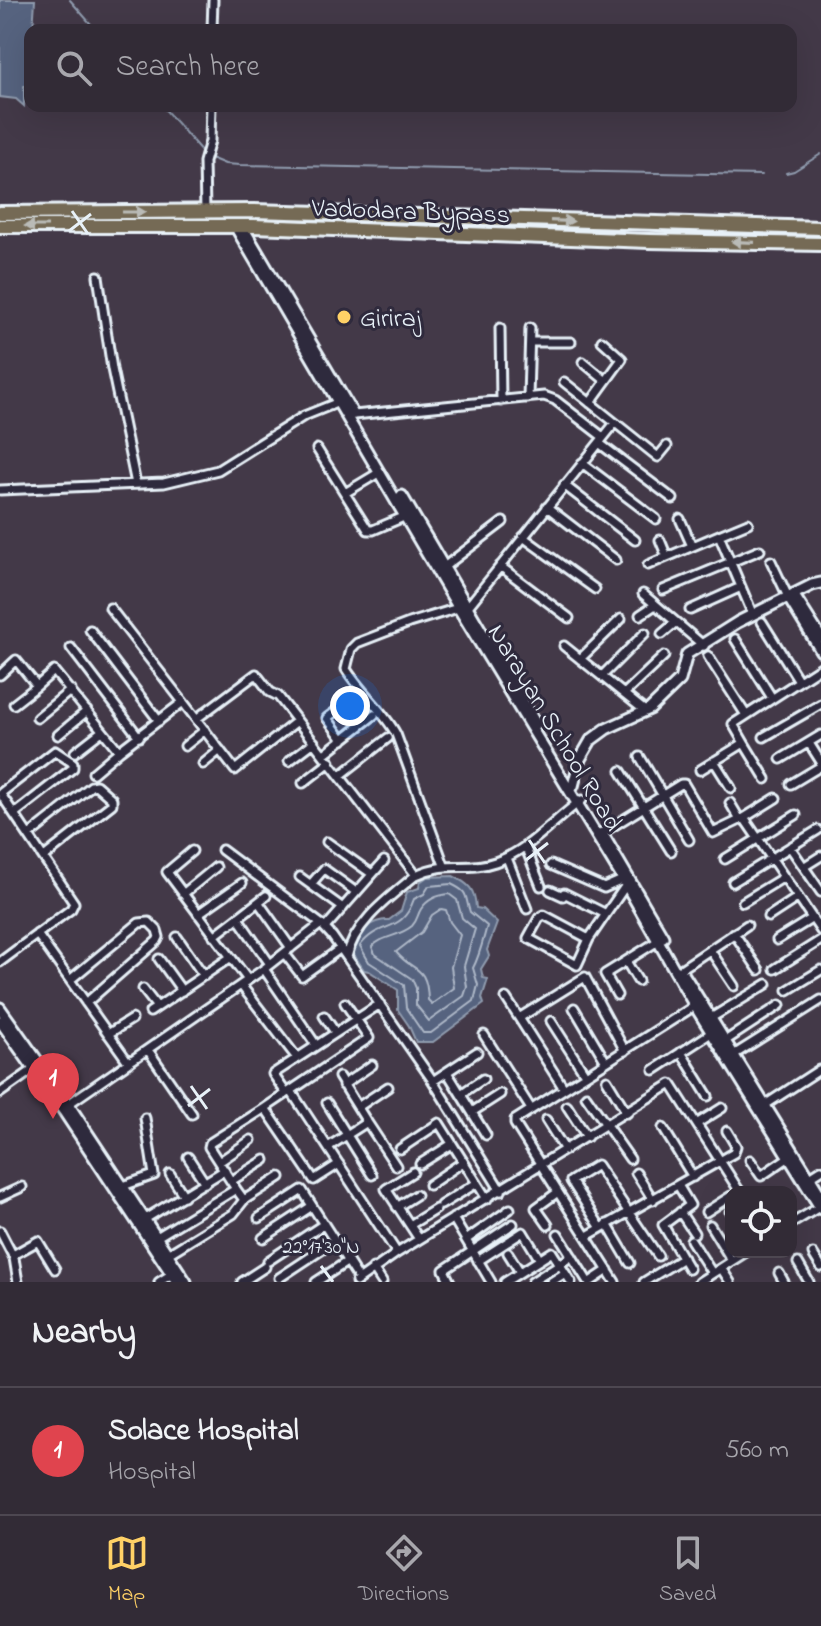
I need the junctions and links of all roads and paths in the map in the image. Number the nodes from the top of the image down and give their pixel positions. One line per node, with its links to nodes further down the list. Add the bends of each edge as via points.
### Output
1 (213, 0): 2 (street)
2 (212, 24)
3 (211, 112): 4 (street)
4 (205, 211): 5 (highway, Vadodara Bypass, one-way to 4); 9 (highway, Vadodara Bypass, one-way to 9)
5 (0, 213)
6 (0, 226): 7 (highway, Vadodara Bypass, one-way to 6)
7 (238, 226): 8 (highway, Vadodara Bypass); 11 (street); 23 (street, Narayan School Road)
8 (265, 227): 10 (highway, Vadodara Bypass, one-way to 8); 11 (street)
9 (821, 228)
10 (821, 244)
11 (257, 251): 25 (street)
12 (98, 276): 32 (street)
13 (500, 328): 22 (street)
14 (530, 328): 16 (street)
15 (602, 341): 19 (street, via 622,359)
16 (531, 342): 17 (street); 21 (street)
17 (571, 342)
18 (583, 362): 19 (street)
19 (606, 381): 24 (street)
20 (564, 382): 24 (street)
21 (528, 398): 22 (street); 27 (street, via 549,397)
22 (501, 401): 25 (street)
23 (339, 402): 31 (street, Narayan School Road); 32 (street, via 304,416 222,468 164,483)
24 (590, 403): 26 (street)
25 (354, 415): 55 (street)
26 (615, 423): 27 (street); 28 (street, via 658,457)
27 (601, 440): 30 (street); 36 (street)
28 (667, 446)
29 (317, 449): 35 (street)
30 (582, 463): 33 (street); 39 (street)
31 (380, 472): 35 (street); 38 (street, Narayan School Road)
32 (136, 484): 34 (street)
33 (564, 485): 37 (street); 45 (street)
34 (0, 490)
35 (345, 493): 38 (street, via 370,531)
36 (673, 499)
37 (547, 507): 44 (street); 50 (street)
38 (406, 516): 64 (street, Narayan School Road)
39 (656, 519)
40 (680, 519): 47 (street)
41 (503, 522): 55 (street)
42 (748, 523): 43 (street)
43 (719, 535): 47 (street); 52 (street)
44 (523, 537): 54 (street); 58 (street)
45 (635, 540)
46 (660, 540): 49 (street)
47 (692, 546): 49 (street)
48 (760, 550): 52 (street)
49 (667, 557): 53 (street)
50 (616, 560)
51 (771, 561): 61 (street)
52 (730, 563): 57 (street); 59 (street)
53 (648, 565)
54 (500, 566): 64 (street); 67 (street)
55 (444, 567): 64 (street)
56 (821, 583): 61 (street)
57 (741, 587): 65 (street); 68 (street)
58 (595, 589)
59 (663, 590)
60 (643, 594): 62 (street)
61 (790, 595): 68 (street); 74 (street); 79 (street)
62 (655, 605): 66 (street); 70 (street)
63 (110, 608): 90 (street)
64 (462, 610): 132 (street); 136 (street, Narayan School Road); 159 (street, via 357,643 346,669 396,734)
65 (690, 610)
66 (640, 615)
67 (569, 618)
68 (758, 618): 78 (street, via 716,635); 85 (street)
69 (621, 619): 81 (street)
70 (676, 622): 73 (street); 78 (street)
71 (90, 630): 100 (street)
72 (645, 633): 84 (street)
73 (662, 634)
74 (821, 638)
75 (735, 639): 89 (street)
76 (564, 646): 81 (street)
77 (71, 648): 106 (street)
78 (706, 651): 95 (street, via 685,657 678,682); 97 (street)
79 (821, 651)
80 (664, 656): 88 (street)
81 (580, 659): 84 (street)
82 (821, 667): 85 (street)
83 (0, 675): 86 (street, via 16,660)
84 (602, 676): 88 (street)
85 (799, 681): 89 (street)
86 (37, 686): 87 (street, via 54,671); 91 (street)
87 (71, 690): 94 (street); 98 (street)
88 (624, 694): 95 (street)
89 (772, 698): 97 (street)
90 (183, 702): 99 (street); 100 (street)
91 (14, 704)
92 (821, 704): 107 (street)
93 (343, 706): 109 (street, via 327,718)
94 (87, 711): 103 (street); 104 (street)
95 (645, 711): 132 (street, via 591,740)
96 (374, 715): 109 (street)
97 (746, 715): 111 (street, via 733,724)
98 (37, 718)
99 (196, 719): 101 (street, via 255,673); 102 (street)
100 (159, 721): 106 (street)
101 (297, 721): 110 (street); 114 (street, via 236,769)
102 (205, 730): 113 (street); 114 (street)
103 (102, 731): 115 (street); 116 (street)
104 (58, 735)
105 (821, 735): 112 (street)
106 (139, 737): 115 (street)
107 (764, 737)
108 (388, 738): 128 (street)
109 (343, 740): 117 (street)
110 (314, 742): 117 (street); 120 (street)
111 (744, 743): 121 (street); 129 (street)
112 (809, 743): 119 (street); 124 (street)
113 (185, 746)
114 (220, 750): 123 (street)
115 (119, 751): 127 (street)
116 (75, 752)
117 (324, 754): 122 (street)
118 (640, 757): 134 (street)
119 (781, 759)
120 (289, 761)
121 (714, 761): 125 (street); 133 (street)
122 (330, 762): 128 (street); 130 (street)
123 (203, 764)
124 (821, 764): 131 (street)
125 (700, 770)
126 (621, 771): 138 (street)
127 (93, 773)
128 (341, 775): 164 (street)
129 (766, 779)
130 (303, 783)
131 (791, 784)
132 (573, 786): 136 (street)
133 (731, 788)
134 (663, 795): 138 (street); 141 (street, via 684,784 714,833); 146 (street)
135 (776, 798): 141 (street)
136 (579, 802): 143 (street); 148 (street); 167 (street, Narayan School Road)
137 (730, 803): 141 (street)
138 (644, 807): 143 (street); 152 (street)
139 (14, 814): 139 (street, via 2,792 55,751 73,763); 144 (street)
140 (796, 815): 145 (street)
141 (742, 819): 145 (street)
142 (818, 830): 149 (street)
143 (602, 833): 167 (street)
144 (29, 835): 154 (street); 154 (street, via 93,785 112,799)
145 (758, 839): 156 (street); 157 (street)
146 (689, 840)
147 (327, 842): 163 (street)
148 (525, 846): 155 (street); 171 (street)
149 (790, 847): 156 (street); 161 (street)
150 (222, 850): 188 (street)
151 (192, 851): 175 (street, via 167,872)
152 (671, 851)
153 (821, 856): 161 (street)
154 (44, 857): 191 (street, via 74,903)
155 (507, 858): 159 (street, via 491,864); 181 (street)
156 (771, 858): 166 (street); 168 (street)
157 (725, 859)
158 (384, 861): 163 (street)
159 (444, 865): 164 (street)
160 (551, 865): 167 (street, via 604,888)
161 (805, 866): 172 (street)
162 (216, 867): 175 (street)
163 (372, 874): 174 (street)
164 (416, 875): 202 (street, via 366,921)
165 (300, 877): 170 (street)
166 (784, 877): 177 (street); 178 (street)
167 (626, 881): 183 (street); 197 (street, Narayan School Road); 207 (street)
168 (733, 882)
169 (242, 883): 182 (street)
170 (311, 884): 174 (street, via 324,869); 180 (street)
171 (541, 886)
172 (820, 887)
173 (550, 890): 183 (street)
174 (356, 892): 180 (street)
175 (183, 894): 182 (street)
176 (266, 896): 179 (street)
177 (797, 898): 184 (street); 186 (street)
178 (743, 902)
179 (259, 903): 185 (street); 200 (street)
180 (343, 908): 188 (street)
181 (527, 909)
182 (198, 914): 192 (street)
183 (606, 914): 194 (street)
184 (768, 917)
185 (238, 918): 192 (street); 206 (street)
186 (811, 919): 189 (street); 195 (street)
187 (747, 925): 190 (street)
188 (323, 926): 198 (street); 200 (street)
189 (821, 931)
190 (734, 933): 199 (street); 209 (street)
191 (37, 934): 205 (street); 212 (street)
192 (214, 936): 201 (street)
193 (177, 937): 211 (street)
194 (589, 939): 194 (street, via 544,915 528,938 577,965)
195 (777, 940)
196 (821, 940): 208 (street)
197 (658, 941): 204 (street); 226 (street, Narayan School Road)
198 (341, 948): 200 (street, via 302,976); 202 (street)
199 (710, 950): 207 (street); 216 (street)
200 (288, 951): 206 (street)
201 (231, 957): 211 (street); 214 (street)
202 (347, 957): 225 (street)
203 (159, 959): 219 (street)
204 (626, 961): 213 (street); 220 (street, via 605,974)
205 (0, 962)
206 (267, 966): 214 (street); 242 (street)
207 (681, 969): 226 (street)
208 (775, 969)
209 (759, 970)
210 (821, 970): 218 (street)
211 (204, 976): 219 (street)
212 (70, 980): 223 (street); 223 (street, via 139,923 149,922 157,930 157,941)
213 (638, 981)
214 (244, 983): 243 (street); 248 (street)
215 (767, 984): 233 (street)
216 (734, 986)
217 (143, 989): 219 (street, via 153,1010)
218 (788, 990)
219 (182, 991)
220 (617, 995)
221 (506, 998): 232 (street)
222 (821, 1000): 247 (street)
223 (86, 1003): 239 (street)
224 (345, 1003): 231 (street)
225 (380, 1004): 231 (street); 259 (street)
226 (698, 1004): 233 (street); 238 (street, Narayan School Road); 244 (street)
227 (780, 1005): 241 (street)
228 (0, 1008): 270 (street)
229 (574, 1008): 249 (street)
230 (324, 1016): 237 (street)
231 (355, 1018): 237 (street); 262 (street, via 369,1038)
232 (519, 1018): 244 (street, via 587,978); 261 (street)
233 (711, 1018): 241 (street)
234 (132, 1019): 239 (street)
235 (0, 1021): 252 (street)
236 (551, 1021): 256 (street)
237 (335, 1032): 242 (street)
238 (711, 1033): 246 (street); 247 (street, Narayan School Road)
239 (108, 1034): 250 (street)
240 (484, 1035): 275 (street)
241 (725, 1041): 247 (street)
242 (316, 1045): 248 (street)
243 (148, 1050): 250 (street); 278 (street)
244 (625, 1051): 249 (street)
245 (477, 1052): 255 (street)
246 (681, 1052): 253 (street); 267 (street)
247 (731, 1057): 269 (street); 295 (street, Narayan School Road)
248 (297, 1058): 262 (street, via 273,1074)
249 (606, 1062): 256 (street)
250 (129, 1063): 270 (street)
251 (372, 1065): 272 (street, via 341,1081)
252 (34, 1069): 263 (street); 270 (street)
253 (654, 1070)
254 (819, 1070): 269 (street)
255 (447, 1072): 259 (street); 264 (street)
256 (585, 1074): 261 (street)
257 (483, 1079): 264 (street)
258 (607, 1080): 277 (street)
259 (433, 1081): 324 (street)
260 (388, 1087): 272 (street)
261 (563, 1087): 275 (street)
262 (289, 1092): 273 (street); 291 (street)
263 (0, 1093)
264 (461, 1094): 276 (street)
265 (500, 1094): 276 (street)
266 (586, 1096): 283 (street)
267 (708, 1096)
268 (327, 1103): 286 (street)
269 (765, 1105): 314 (street)
270 (65, 1106): 320 (street); 386 (street)
271 (567, 1106): 288 (street)
272 (358, 1107): 281 (street)
273 (265, 1108): 300 (street, via 210,1143); 302 (street, via 314,1180)
274 (722, 1108): 282 (street)
275 (531, 1109): 304 (street, via 515,1124)
276 (472, 1112): 287 (street)
277 (627, 1113): 282 (street, via 672,1084); 283 (street)
278 (192, 1114)
279 (145, 1118): 320 (street, via 154,1175)
280 (546, 1120): 293 (street)
281 (367, 1122): 286 (street); 305 (street)
282 (698, 1123): 298 (street)
283 (608, 1124): 288 (street); 296 (street)
284 (663, 1128): 313 (street)
285 (727, 1131): 298 (street, via 736,1148)
286 (347, 1135): 291 (street); 311 (street)
287 (486, 1135)
288 (587, 1137): 293 (street)
289 (251, 1140): 300 (street)
290 (452, 1144): 292 (street, via 439,1123); 301 (street); 303 (street)
291 (328, 1147): 302 (street)
292 (400, 1149)
293 (565, 1150): 304 (street)
294 (188, 1157): 316 (street)
295 (789, 1157): 299 (street, via 761,1176); 333 (street, Narayan School Road)
296 (630, 1159)
297 (265, 1160): 315 (street)
298 (721, 1160): 313 (street); 321 (street)
299 (750, 1160)
300 (219, 1162): 306 (street)
301 (463, 1162): 317 (street); 318 (street)
302 (339, 1164): 360 (street)
303 (420, 1164)
304 (540, 1165): 324 (street); 325 (street)
305 (396, 1166)
306 (225, 1170): 315 (street); 316 (street)
307 (821, 1170): 314 (street)
308 (413, 1172): 335 (street, via 386,1189)
309 (636, 1173): 331 (street)
310 (170, 1174): 327 (street)
311 (372, 1175)
312 (280, 1177): 330 (street)
313 (693, 1177): 319 (street)
314 (810, 1177): 333 (street)
315 (231, 1181): 323 (street)
316 (205, 1183): 327 (street)
317 (477, 1183): 329 (street); 346 (street)
318 (429, 1185)
319 (678, 1185): 331 (street); 337 (street, via 690,1205)
320 (123, 1186): 342 (street)
321 (736, 1186)
322 (22, 1187): 328 (street)
323 (236, 1189): 330 (street); 353 (street)
324 (501, 1191): 329 (street)
325 (558, 1192): 347 (street, via 536,1208); 352 (street)
326 (416, 1195): 335 (street)
327 (184, 1196): 342 (street)
328 (0, 1197)
329 (487, 1199): 341 (street)
330 (244, 1200): 362 (street, via 233,1214)
331 (653, 1200): 339 (street)
332 (725, 1200): 338 (street)
333 (821, 1204): 343 (street)
334 (312, 1206): 340 (street, via 302,1190); 344 (street); 354 (street)
335 (397, 1207): 346 (street)
336 (510, 1209): 356 (street)
337 (680, 1212): 367 (street, via 663,1225); 384 (street)
338 (706, 1212)
339 (630, 1213): 349 (street); 349 (street, via 597,1165 571,1181); 366 (street)
340 (259, 1218)
341 (453, 1218): 355 (street); 356 (street)
342 (145, 1219): 353 (street)
343 (797, 1220)
344 (324, 1224): 357 (street); 393 (street)
345 (513, 1224): 359 (street)
346 (410, 1225): 355 (street)
347 (548, 1225)
348 (710, 1225): 372 (street)
349 (604, 1226): 352 (street); 373 (street)
350 (0, 1231): 358 (street)
351 (558, 1234): 365 (street)
352 (587, 1236): 381 (street)
353 (157, 1237): 362 (street)
354 (263, 1238)
355 (419, 1239): 360 (street)
356 (466, 1240): 359 (street)
357 (335, 1241): 370 (street); 387 (street)
358 (11, 1251): 364 (street); 379 (street, via 38,1241); 390 (street)
359 (473, 1252): 371 (street); 396 (street, via 444,1270)
360 (397, 1253): 377 (street)
361 (508, 1253): 382 (street)
362 (168, 1254): 392 (street)
363 (813, 1254): 376 (street)
364 (0, 1255)
365 (572, 1256): 375 (street); 402 (street)
366 (658, 1256)
367 (683, 1258): 380 (street); 404 (street)
368 (737, 1258): 372 (street)
369 (540, 1260): 371 (street, via 523,1232); 375 (street, via 552,1252); 382 (street)
370 (348, 1261): 388 (street); 394 (street)
371 (478, 1261): 397 (street)
372 (732, 1261): 378 (street)
373 (630, 1263)
374 (798, 1263): 407 (street)
375 (559, 1264): 383 (street); 399 (street)
376 (821, 1267)
377 (373, 1268): 388 (street); 395 (street)
378 (721, 1268): 384 (street); 405 (street)
379 (55, 1269)
380 (689, 1269)
381 (608, 1270): 402 (street); 403 (street)
382 (520, 1272): 398 (street)
383 (565, 1273): 400 (street); 401 (street)
384 (712, 1273): 389 (street)
385 (779, 1273): 406 (street)
386 (175, 1278): 391 (street)
387 (279, 1278)
388 (357, 1281)
389 (701, 1281)
390 (18, 1282)
391 (159, 1282)
392 (186, 1282)
393 (242, 1282)
394 (316, 1282)
395 (382, 1282)
396 (450, 1282)
397 (491, 1282)
398 (505, 1282)
399 (532, 1282)
400 (551, 1282)
401 (571, 1282)
402 (589, 1282)
403 (615, 1282)
404 (644, 1282)
405 (730, 1282)
406 (784, 1282)
407 (809, 1282)

